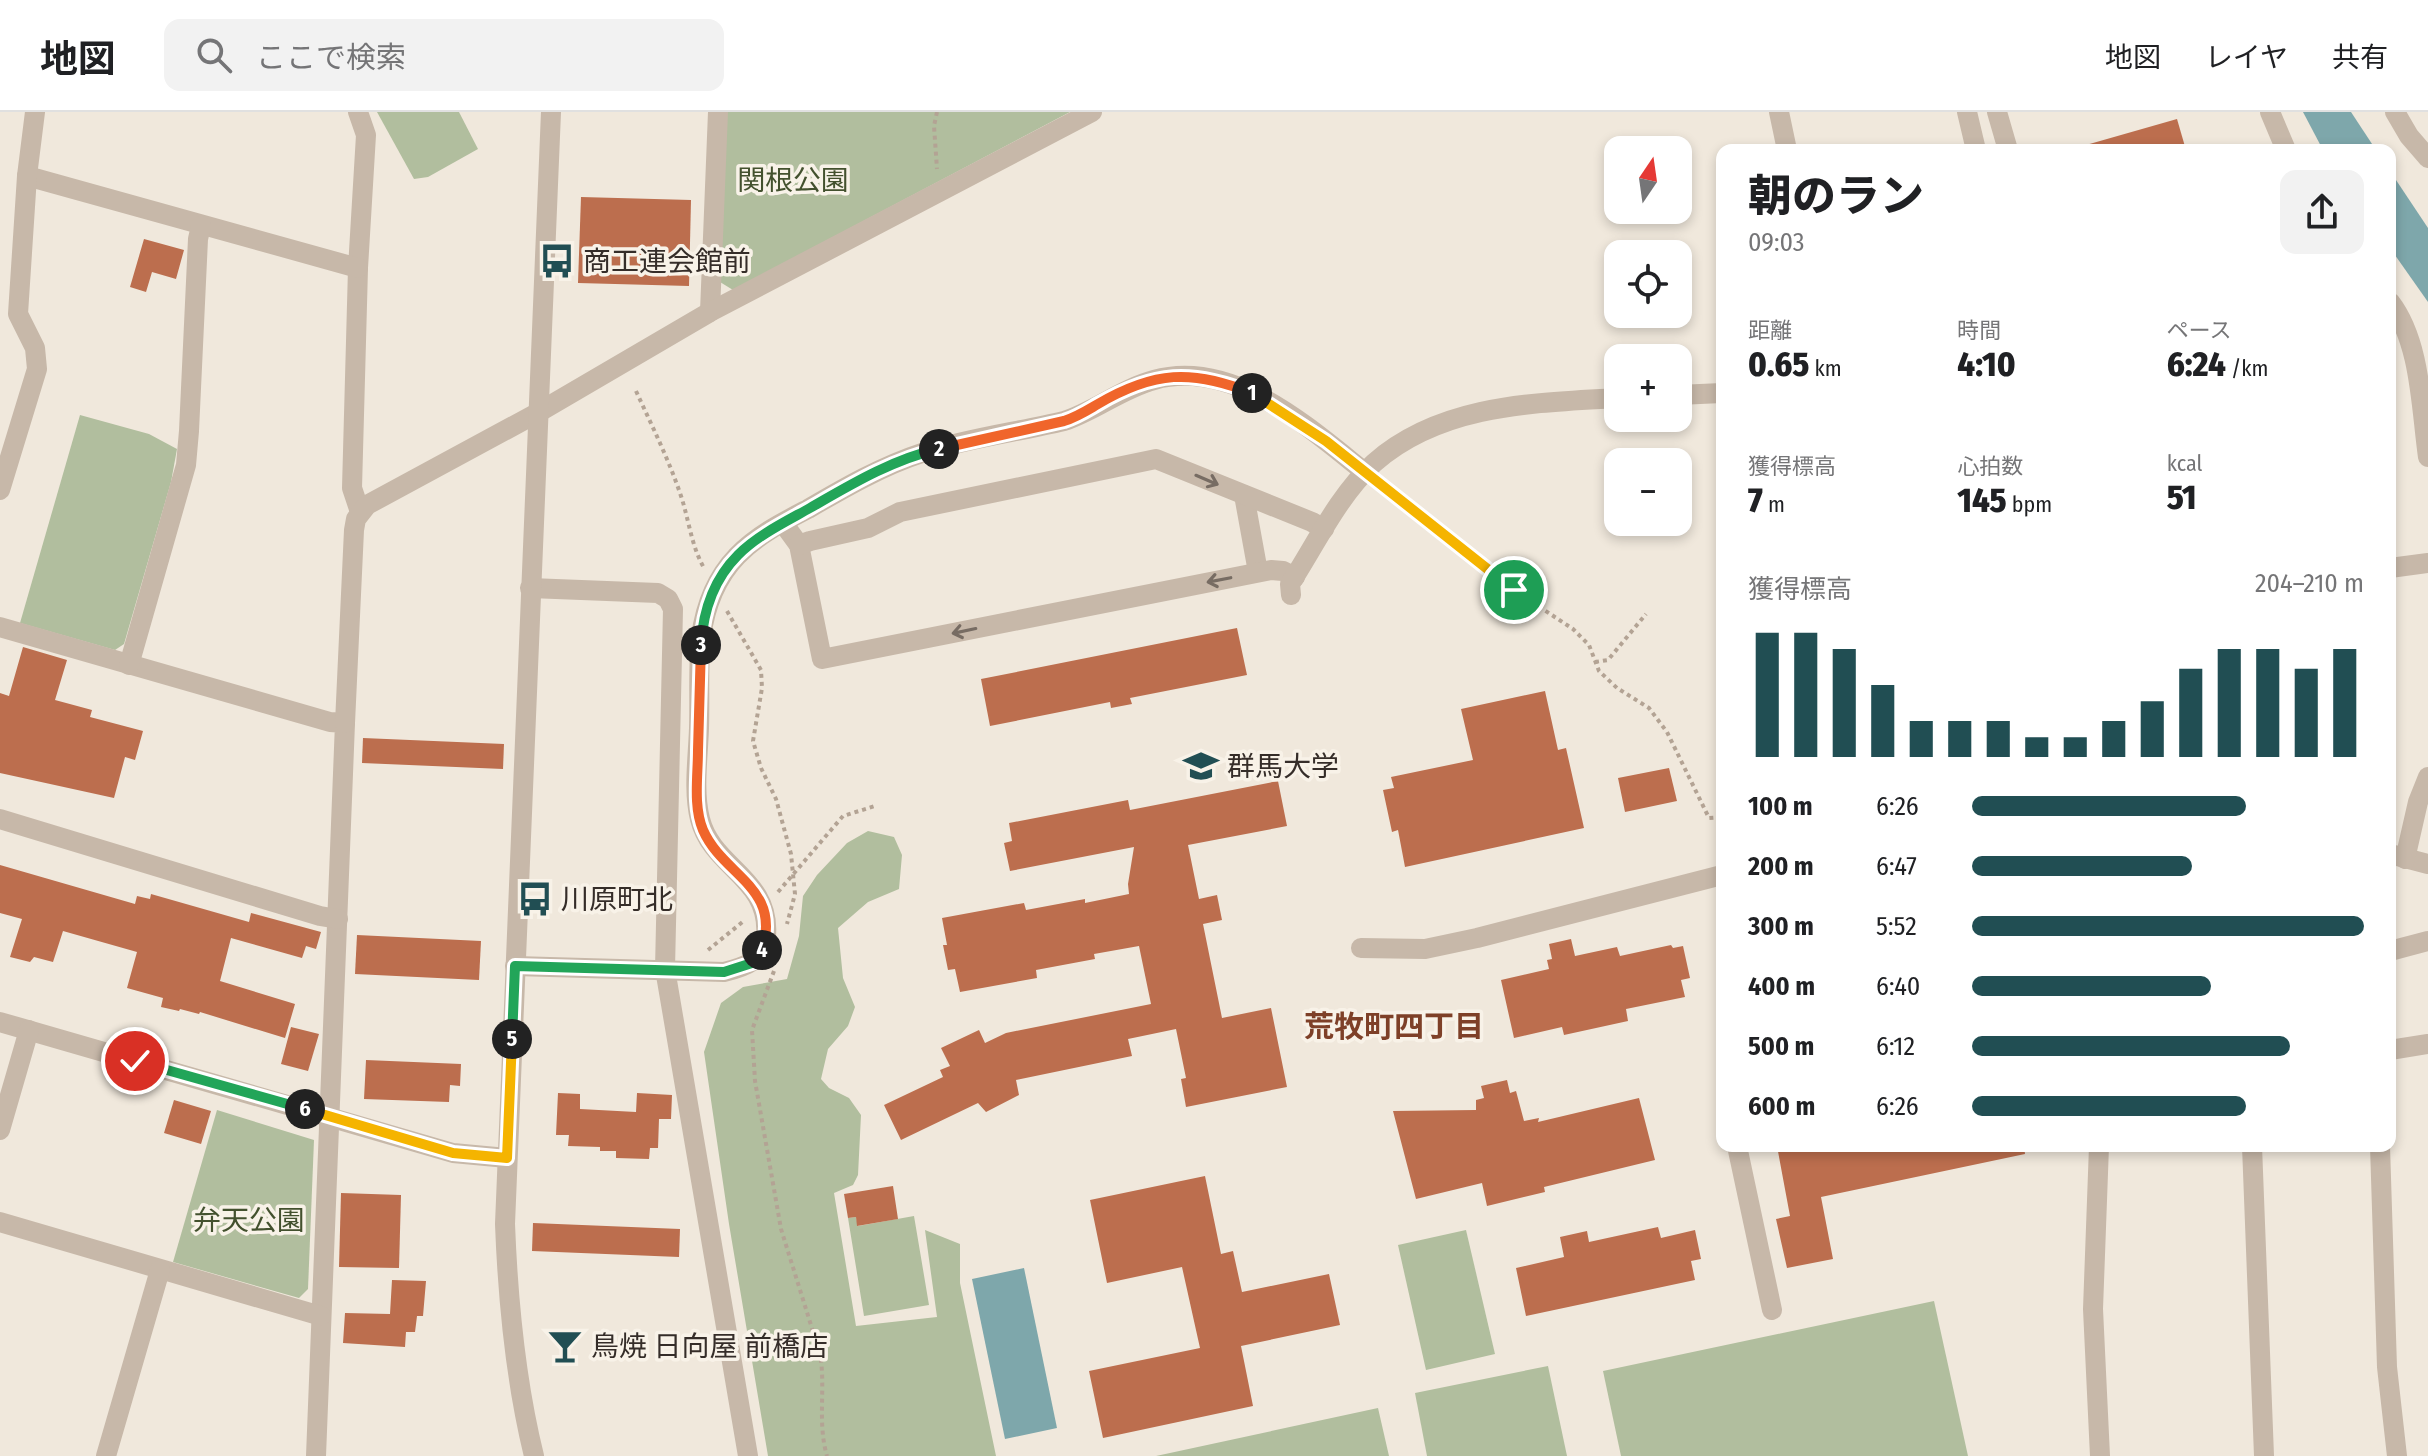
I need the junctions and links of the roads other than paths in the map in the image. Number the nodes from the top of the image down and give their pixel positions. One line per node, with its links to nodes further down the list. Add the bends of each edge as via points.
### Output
1 (35, 112): 16 (street)
2 (358, 112): 18 (street, via 366,135)
3 (551, 112): 24 (street)
4 (718, 112): 19 (street)
5 (1092, 112): 19 (street)
6 (1779, 112): 11 (street)
7 (1967, 112): 12 (street)
8 (1997, 112): 13 (street)
9 (2270, 112): 14 (street)
10 (2395, 112): 15 (street)
11 (1786, 144)
12 (1975, 144)
13 (2006, 144)
14 (2283, 144)
15 (2428, 158)
16 (27, 176): 17 (street); 27 (street, via 18,314 35,348 37,369)
17 (201, 226): 18 (street); 38 (street, via 186,465)
18 (358, 268): 29 (street, via 352,488)
19 (710, 312): 24 (street)
20 (2396, 312): 25 (street, via 2413,352)
21 (1716, 393): 22 (street)
22 (1692, 394)
23 (1604, 399): 26 (street, via 1549,402 1445,420 1405,441)
24 (539, 412): 29 (street); 36 (street)
25 (2428, 457)
26 (1366, 473): 30 (street, via 1253,393 1210,378 1171,377 1131,389 1064,421 924,453); 31 (street)
27 (0, 490)
28 (1244, 495): 31 (street); 32 (street, one-way to 28, via 868,528 900,512 1156,459); 35 (street)
29 (360, 512): 39 (street, via 354,530)
30 (783, 523): 32 (street); 50 (street, via 744,549 722,575 701,640 699,815 709,842 760,900 765,940 752,963 737,969)
31 (1324, 529): 35 (street, via 1293,586 1283,571)
32 (799, 545): 35 (street, one-way to 32, via 822,659)
33 (2428, 563): 34 (street)
34 (2396, 567)
35 (1258, 572)
36 (530, 588): 49 (street); 50 (street, via 658,593 671,603)
37 (0, 627): 38 (street)
38 (129, 665): 39 (street)
39 (345, 723): 45 (street)
40 (2428, 777): 42 (street)
41 (0, 819): 45 (street)
42 (2398, 856): 43 (street)
43 (2428, 864)
44 (1716, 877): 47 (street, via 1425,949)
45 (338, 919): 55 (street)
46 (2428, 941): 48 (street)
47 (1361, 948)
48 (2396, 949)
49 (515, 966): 50 (street); 61 (street)
50 (670, 970): 69 (street)
51 (0, 1022): 52 (street)
52 (29, 1030): 55 (street); 56 (street)
53 (2428, 1044): 54 (street)
54 (2396, 1049)
55 (329, 1116): 61 (street, via 453,1153); 65 (street)
56 (0, 1130)
57 (1738, 1152): 64 (street)
58 (2099, 1152): 70 (street, via 2093,1309)
59 (2252, 1152): 71 (street)
60 (2380, 1152): 72 (street, via 2387,1367)
61 (507, 1158): 68 (street, via 512,1333)
62 (0, 1222): 63 (street)
63 (160, 1270): 65 (street); 66 (street)
64 (1772, 1310)
65 (321, 1316): 67 (street)
66 (106, 1456)
67 (316, 1456)
68 (534, 1456)
69 (748, 1456)
70 (2100, 1456)
71 (2264, 1456)
72 (2397, 1456)

